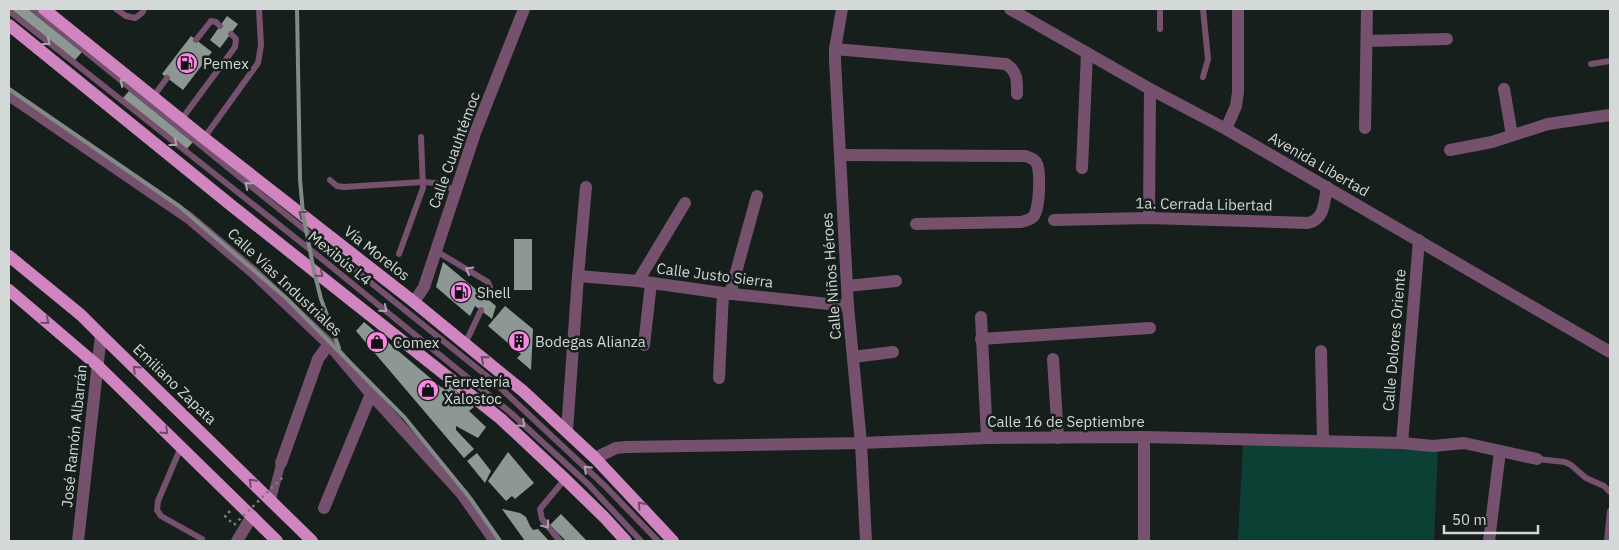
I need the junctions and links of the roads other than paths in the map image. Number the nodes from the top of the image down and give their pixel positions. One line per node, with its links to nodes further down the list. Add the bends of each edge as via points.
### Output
1 (34, 9): 109 (lane, Mexibús L4, one-way to 1, via 605,486 493,381)
2 (44, 9): 31 (main road, Vía Morelos)
3 (116, 9): 4 (lane, via 135,18)
4 (144, 9)
5 (259, 9): 38 (lane, via 261,45 258,64)
6 (524, 9): 46 (street, Calle Cuauhtémoc)
7 (842, 9): 21 (street, Calle Niños Héroes)
8 (1010, 9): 22 (street, Avenida Libertad)
9 (1160, 9): 16 (lane)
10 (1203, 9): 25 (lane, via 1208,59)
11 (1238, 9): 35 (street, via 1238,92)
12 (1367, 9): 20 (street)
13 (9, 11): 108 (lane, Mexibús L4, one-way to 108, via 511,413 589,486)
14 (9, 25): 94 (main road, one-way to 94, via 501,419)
15 (220, 26): 19 (lane, via 211,21)
16 (1160, 29)
17 (231, 34): 33 (lane, via 236,39 235,46)
18 (1447, 39): 20 (street)
19 (196, 40)
20 (1367, 41): 34 (street)
21 (835, 49): 30 (street, via 1006,64 1016,73); 40 (street, Calle Niños Héroes)
22 (1087, 52): 27 (street, Avenida Libertad); 41 (street)
23 (1610, 61): 24 (lane)
24 (1591, 64)
25 (1203, 77)
26 (167, 78): 31 (lane)
27 (1150, 88): 35 (street, Avenida Libertad); 49 (street)
28 (1504, 89): 36 (street)
29 (9, 94): 71 (street, Calle Vías Industriales, via 189,218)
30 (1017, 94)
31 (153, 97): 33 (main road, Vía Morelos)
32 (1610, 115): 36 (street, via 1548,124)
33 (181, 120): 38 (main road, Vía Morelos)
34 (1365, 128)
35 (1226, 129): 45 (street, Avenida Libertad)
36 (1512, 135): 39 (street)
37 (421, 137): 43 (lane)
38 (204, 138): 64 (main road, Vía Morelos, one-way to 38)
39 (1450, 150)
40 (840, 155): 51 (street, via 1025,156 1037,164 1037,211 1028,220); 60 (street, Calle Niños Héroes)
41 (1082, 168)
42 (330, 180): 43 (lane, via 344,188)
43 (423, 182): 46 (lane); 54 (lane)
44 (586, 187): 56 (street)
45 (1327, 188): 49 (street, 1a. Cerrada Libertad, via 1322,214 1308,223); 52 (street, Avenida Libertad)
46 (456, 190): 53 (street, Calle Cuauhtémoc)
47 (757, 196): 62 (street)
48 (686, 203): 57 (street)
49 (1149, 218): 50 (street, 1a. Cerrada Libertad)
50 (1054, 220)
51 (916, 224)
52 (1419, 240): 76 (street, Avenida Libertad); 88 (street, Calle Dolores Oriente)
53 (436, 251): 63 (lane, one-way to 53, via 488,282); 64 (street, Calle Cuauhtémoc, via 424,287)
54 (399, 254)
55 (9, 256): 69 (main road, Emiliano Zapata)
56 (578, 276): 57 (street, Calle Justo Sierra); 82 (street)
57 (638, 281): 59 (street, Calle Justo Sierra)
58 (896, 281): 60 (street)
59 (651, 283): 62 (street, Calle Justo Sierra); 73 (street)
60 (847, 286): 65 (street, Calle Niños Héroes)
61 (9, 290): 79 (main road, one-way to 79)
62 (727, 293): 65 (street, Calle Justo Sierra); 80 (street)
63 (487, 298)
64 (414, 302): 72 (main road, Vía Morelos)
65 (848, 306): 77 (street, Calle Niños Héroes)
66 (481, 310): 72 (lane)
67 (981, 317): 70 (street)
68 (1150, 328): 70 (street)
69 (102, 335): 79 (street, José Ramón Albarrán); 96 (main road, Emiliano Zapata, one-way to 69)
70 (982, 339): 84 (street)
71 (330, 344): 81 (street, Calle Vías Industriales); 93 (street, via 318,359)
72 (465, 344): 82 (main road, Vía Morelos, one-way to 72)
73 (644, 345)
74 (1321, 351): 86 (street)
75 (892, 352): 77 (street)
76 (1610, 352)
77 (852, 357): 87 (street, Calle Niños Héroes)
78 (1053, 359): 85 (street)
79 (98, 366): 89 (main road, one-way to 89); 101 (street, José Ramón Albarrán)
80 (719, 378)
81 (371, 394): 97 (street); 105 (street, Calle Vías Industriales, via 462,494)
82 (567, 431): 91 (main road, Vía Morelos)
83 (1144, 437): 85 (street, Calle 16 de Septiembre); 86 (street, Calle 16 de Septiembre); 112 (street)
84 (986, 438): 85 (street, Calle 16 de Septiembre); 87 (street, Calle 16 de Septiembre)
85 (1058, 438)
86 (1323, 441): 88 (street, Calle 16 de Septiembre)
87 (861, 443): 91 (street, Calle 16 de Septiembre, via 626,447); 111 (street, Calle Niños Héroes)
88 (1402, 443): 90 (street, Calle 16 de Septiembre, via 1434,446 1464,443)
89 (181, 447): 99 (main road); 100 (lane, via 157,510 161,516)
90 (1500, 451): 92 (street, Calle 16 de Septiembre); 113 (street)
91 (595, 458): 110 (main road, Vía Morelos, one-way to 91)
92 (1537, 459): 95 (lane, via 1571,465)
93 (283, 469): 96 (street)
94 (565, 479): 106 (lane, one-way to 106, via 540,510 542,519); 107 (main road)
95 (1610, 492)
96 (271, 501): 104 (main road, Emiliano Zapata)
97 (324, 508)
98 (1610, 510): 114 (lane)
99 (252, 516): 102 (street); 103 (main road)
100 (202, 539)
101 (78, 541)
102 (237, 541)
103 (277, 541)
104 (312, 541)
105 (495, 541)
106 (560, 541)
107 (626, 541)
108 (641, 541)
109 (658, 541)
110 (673, 541)
111 (866, 541)
112 (1144, 541)
113 (1489, 541)
114 (1607, 541)

